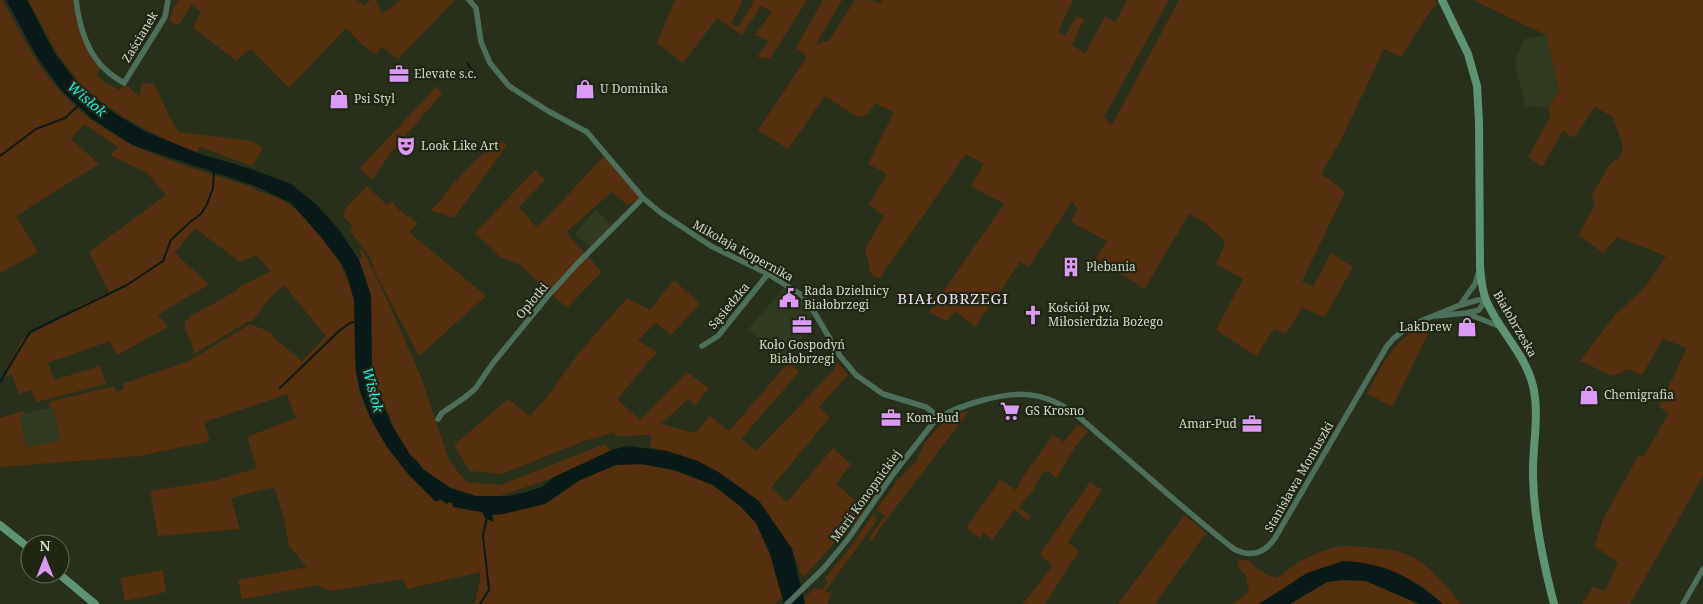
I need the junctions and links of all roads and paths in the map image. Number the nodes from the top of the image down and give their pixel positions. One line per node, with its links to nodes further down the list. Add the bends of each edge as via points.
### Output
1 (76, 0): 2 (street, Zaścianek, via 79,23 94,56 124,83 165,17)
2 (168, 0)
3 (469, 0): 6 (street)
4 (480, 0): 6 (street)
5 (1442, 0): 8 (street, Białobrzeska, via 1468,54 1477,86)
6 (476, 8): 7 (street, Mikołaja Kopernika, via 480,42 490,63 510,86 548,112 586,132)
7 (643, 198): 9 (street, Mikołaja Kopernika, via 711,246); 17 (street, Opłotki, via 548,296 476,389)
8 (1480, 267): 10 (street, Białobrzeska); 11 (street, via 1475,284)
9 (768, 274): 15 (street, Sąsiedzka, via 718,336); 16 (street, Mikołaja Kopernika, via 800,294 810,305 840,356 856,375 883,394 918,404)
10 (1486, 300): 11 (street, Stanisława Moniuszki); 12 (street, via 1482,308); 14 (street, Białobrzeska)
11 (1460, 305): 13 (street, Stanisława Moniuszki)
12 (1466, 313): 13 (street); 14 (street)
13 (1434, 316): 16 (street, Stanisława Moniuszki, via 1411,325 1387,346 1275,538 1257,553 1241,553 1234,549 1082,419 1055,402 1031,394 1013,393 959,407)
14 (1502, 328): 24 (street, Białobrzeska, via 1524,362 1535,396 1535,516)
15 (702, 346)
16 (940, 417): 23 (street, Marii Konopnickiej, via 894,473 848,539)
17 (438, 419)
18 (0, 525): 19 (street)
19 (20, 542)
20 (1703, 569): 25 (street)
21 (70, 583): 22 (street)
22 (95, 604)
23 (787, 604)
24 (1554, 604)
25 (1683, 604)

